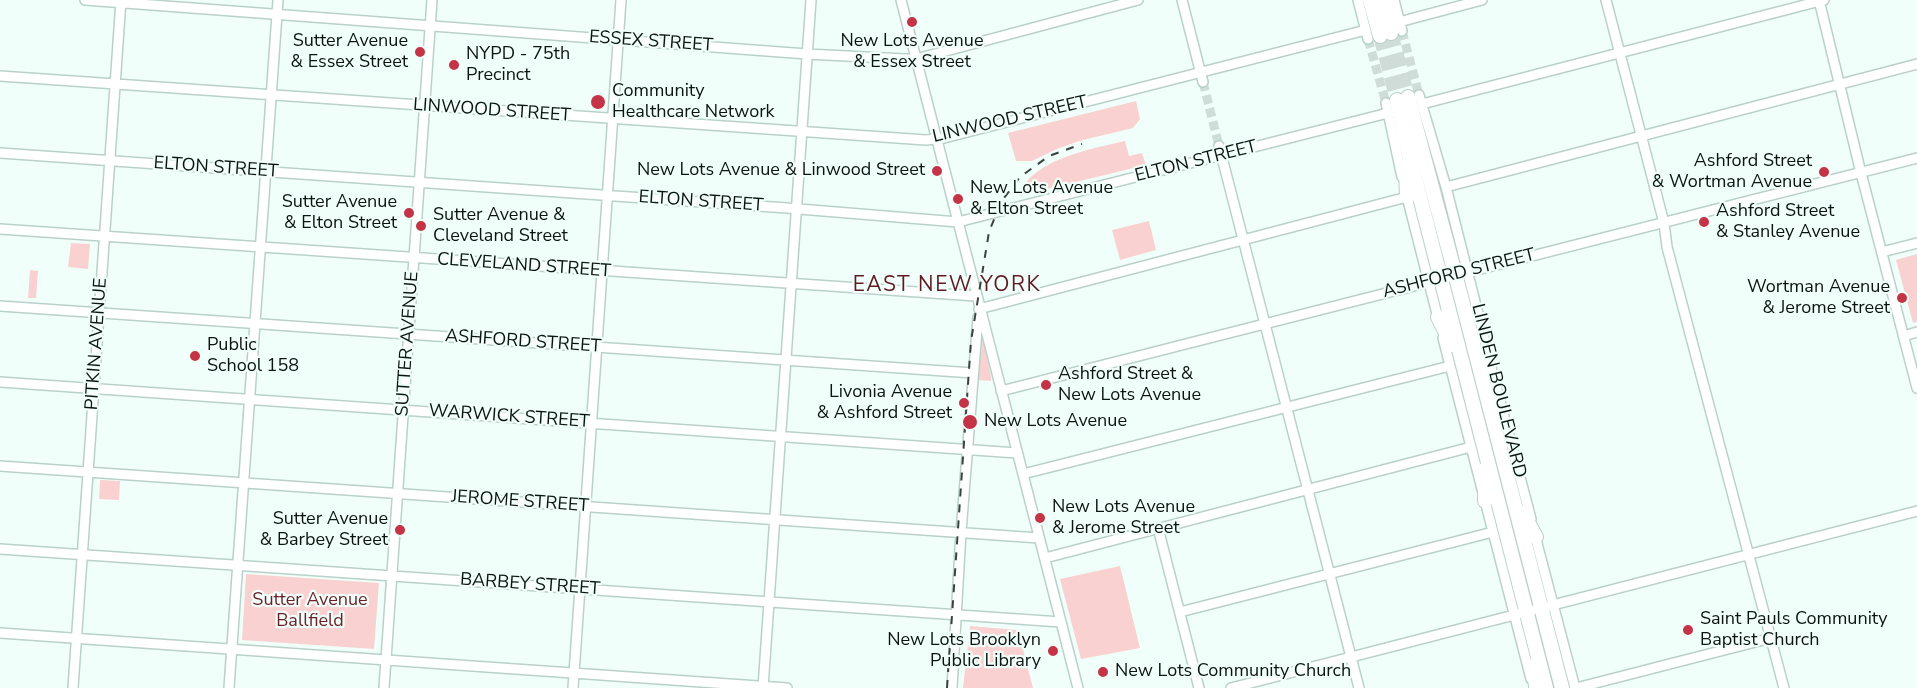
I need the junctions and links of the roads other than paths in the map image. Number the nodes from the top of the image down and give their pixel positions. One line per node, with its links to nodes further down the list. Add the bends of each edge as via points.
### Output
1 (85, 0): 16 (street, ESSEX STREET)
2 (278, 0): 17 (street)
3 (432, 0): 18 (street, SUTTER AVENUE)
4 (621, 0): 20 (street)
5 (811, 0): 22 (street)
6 (901, 0): 23 (street)
7 (1138, 0): 23 (street, ESSEX STREET)
8 (1182, 0): 26 (street)
9 (1358, 0): 19 (street)
10 (1370, 0): 19 (highway)
11 (1383, 0): 19 (highway)
12 (1394, 0): 19 (street)
13 (1482, 0): 19 (street, LINWOOD STREET)
14 (1606, 0): 21 (street)
15 (1821, 0): 21 (street); 28 (street)
16 (121, 1): 17 (street, ESSEX STREET); 27 (street, PITKIN AVENUE)
17 (277, 15): 18 (street, ESSEX STREET); 29 (street)
18 (430, 26): 20 (street, ESSEX STREET); 31 (street, SUTTER AVENUE)
19 (1384, 32): 26 (street, LINWOOD STREET)
20 (618, 40): 22 (street, ESSEX STREET); 33 (street)
21 (1620, 53): 30 (street); 35 (street)
22 (807, 54): 23 (street, ESSEX STREET); 34 (street)
23 (916, 59): 36 (street)
24 (1917, 64): 28 (street)
25 (0, 76): 27 (street, LINWOOD STREET)
26 (1202, 77): 36 (street, LINWOOD STREET)
27 (115, 85): 29 (street, LINWOOD STREET); 42 (street, PITKIN AVENUE)
28 (1841, 85): 35 (street); 44 (street)
29 (270, 95): 31 (street, LINWOOD STREET); 43 (street)
30 (1407, 100): 32 (street, LINDEN BOULEVARD); 37 (highway, LINDEN BOULEVARD); 46 (street, LINDEN BOULEVARD); 60 (highway, LINDEN BOULEVARD)
31 (424, 106): 33 (street, LINWOOD STREET); 45 (street, SUTTER AVENUE)
32 (1389, 113): 40 (street, ELTON STREET); 48 (street, LINDEN BOULEVARD)
33 (613, 119): 34 (street, LINWOOD STREET); 47 (street)
34 (801, 132): 36 (street, LINWOOD STREET); 49 (street)
35 (1642, 137): 46 (street); 51 (street)
36 (936, 140): 50 (street)
37 (1406, 143): 48 (highway); 61 (highway, LINDEN BOULEVARD)
38 (1219, 146): 40 (street)
39 (0, 153): 42 (street, ELTON STREET)
40 (1221, 156): 50 (street, ELTON STREET); 54 (street)
41 (1917, 158): 44 (street, ASHFORD STREET)
42 (110, 160): 43 (street, ELTON STREET); 53 (street, PITKIN AVENUE)
43 (265, 171): 45 (street, ELTON STREET); 56 (street)
44 (1861, 172): 51 (street, ASHFORD STREET); 57 (street)
45 (419, 182): 47 (street, ELTON STREET); 58 (street, SUTTER AVENUE)
46 (1446, 187): 60 (street, LINDEN BOULEVARD)
47 (607, 195): 49 (street, ELTON STREET); 59 (street)
48 (1407, 197): 54 (street); 61 (street, LINDEN BOULEVARD)
49 (796, 208): 50 (street, ELTON STREET); 62 (street)
50 (958, 222): 63 (street)
51 (1664, 224): 60 (street, ASHFORD STREET); 110 (street)
52 (0, 230): 53 (street, CLEVELAND STREET)
53 (104, 237): 56 (street, CLEVELAND STREET); 66 (street, PITKIN AVENUE)
54 (1243, 239): 65 (street); 69 (street)
55 (1917, 243): 57 (street)
56 (260, 248): 58 (street, CLEVELAND STREET); 68 (street)
57 (1882, 252): 72 (street)
58 (414, 258): 59 (street, CLEVELAND STREET); 71 (street, SUTTER AVENUE)
59 (602, 271): 62 (street, CLEVELAND STREET); 73 (street)
60 (1462, 274): 61 (street, ASHFORD STREET); 74 (street, LINDEN BOULEVARD); 84 (highway, LINDEN BOULEVARD)
61 (1435, 280): 67 (street, LINDEN BOULEVARD); 69 (street, ASHFORD STREET); 77 (highway, LINDEN BOULEVARD)
62 (791, 284): 63 (street, CLEVELAND STREET); 75 (street)
63 (976, 296): 65 (street)
64 (0, 306): 66 (street, ASHFORD STREET)
65 (979, 309): 78 (street); 82 (street)
66 (99, 313): 68 (street, ASHFORD STREET); 81 (street, PITKIN AVENUE)
67 (1438, 317): 76 (street, LINDEN BOULEVARD); 77 (highway)
68 (255, 323): 71 (street, ASHFORD STREET); 83 (street)
69 (1265, 323): 82 (street, ASHFORD STREET); 85 (street)
70 (1917, 332): 72 (street)
71 (408, 334): 73 (street, ASHFORD STREET); 86 (street, SUTTER AVENUE)
72 (1904, 336): 80 (street)
73 (597, 348): 75 (street, ASHFORD STREET); 87 (street)
74 (1487, 349): 84 (highway); 106 (street, LINDEN BOULEVARD)
75 (785, 361): 78 (street, ASHFORD STREET); 88 (street)
76 (1450, 366): 85 (street); 89 (street, LINDEN BOULEVARD)
77 (1465, 372): 89 (highway, LINDEN BOULEVARD)
78 (973, 373): 90 (street)
79 (0, 382): 81 (street, WARWICK STREET)
80 (1917, 388)
81 (94, 389): 83 (street, WARWICK STREET); 93 (street, PITKIN AVENUE)
82 (1001, 391): 91 (street)
83 (249, 400): 86 (street, WARWICK STREET); 95 (street)
84 (1489, 405): 97 (highway, LINDEN BOULEVARD)
85 (1286, 407): 94 (street); 96 (street)
86 (403, 410): 87 (street, WARWICK STREET); 98 (street, SUTTER AVENUE)
87 (592, 423): 88 (street, WARWICK STREET); 100 (street)
88 (780, 436): 90 (street, WARWICK STREET); 102 (street)
89 (1478, 448): 96 (street); 99 (highway); 119 (highway, LINDEN BOULEVARD)
90 (967, 449): 91 (street, WARWICK STREET); 104 (street)
91 (1017, 453): 94 (street)
92 (0, 466): 93 (street, JEROME STREET)
93 (88, 472): 95 (street, JEROME STREET); 109 (street, PITKIN AVENUE)
94 (1023, 474): 107 (street)
95 (243, 483): 98 (street, JEROME STREET); 112 (street)
96 (1308, 490): 103 (street); 113 (street)
97 (1511, 492): 106 (highway); 117 (highway, LINDEN BOULEVARD)
98 (397, 493): 100 (street, JEROME STREET); 114 (street, SUTTER AVENUE)
99 (1485, 501): 105 (street, LINDEN BOULEVARD)
100 (586, 506): 102 (street, JEROME STREET); 115 (street)
101 (1917, 511): 110 (street)
102 (774, 519): 104 (street, JEROME STREET); 116 (street)
103 (1158, 528): 111 (street); 118 (street)
104 (961, 532): 107 (street, JEROME STREET); 120 (street)
105 (1493, 532): 113 (street); 119 (street, LINDEN BOULEVARD)
106 (1536, 537): 117 (street, LINDEN BOULEVARD)
107 (1039, 538): 111 (street)
108 (0, 549): 109 (street, BARBEY STREET)
109 (82, 554): 112 (street, BARBEY STREET); 124 (street, PITKIN AVENUE)
110 (1748, 554): 117 (street); 123 (street)
111 (1045, 558): 121 (street)
112 (237, 565): 114 (street, BARBEY STREET); 126 (street)
113 (1330, 573): 118 (street); 127 (street)
114 (392, 576): 115 (street, BARBEY STREET); 128 (street, SUTTER AVENUE)
115 (580, 589): 116 (street, BARBEY STREET); 129 (street)
116 (769, 602): 120 (street, BARBEY STREET); 130 (street)
117 (1547, 605): 119 (street); 143 (highway, LINDEN BOULEVARD); 144 (street, LINDEN BOULEVARD)
118 (1180, 612): 138 (street)
119 (1520, 612): 125 (highway, LINDEN BOULEVARD); 127 (street); 141 (street, LINDEN BOULEVARD)
120 (956, 615): 121 (street, BARBEY STREET); 136 (street)
121 (1061, 621): 137 (street)
122 (0, 633): 124 (street)
123 (1771, 638): 144 (street); 145 (street)
124 (76, 639): 126 (street); 131 (street, PITKIN AVENUE)
125 (1534, 639): 141 (highway); 142 (highway, LINDEN BOULEVARD)
126 (231, 650): 128 (street); 132 (street)
127 (1351, 657): 139 (street); 140 (street)
128 (386, 660): 129 (street); 133 (street, SUTTER AVENUE)
129 (574, 673): 130 (street); 134 (street)
130 (763, 687): 135 (street)
131 (73, 688)
132 (229, 688)
133 (384, 688)
134 (573, 688)
135 (787, 688)
136 (952, 688)
137 (1078, 688)
138 (1199, 688)
139 (1231, 688)
140 (1359, 688)
141 (1534, 688)
142 (1546, 688)
143 (1562, 688)
144 (1576, 688)
145 (1784, 688)

